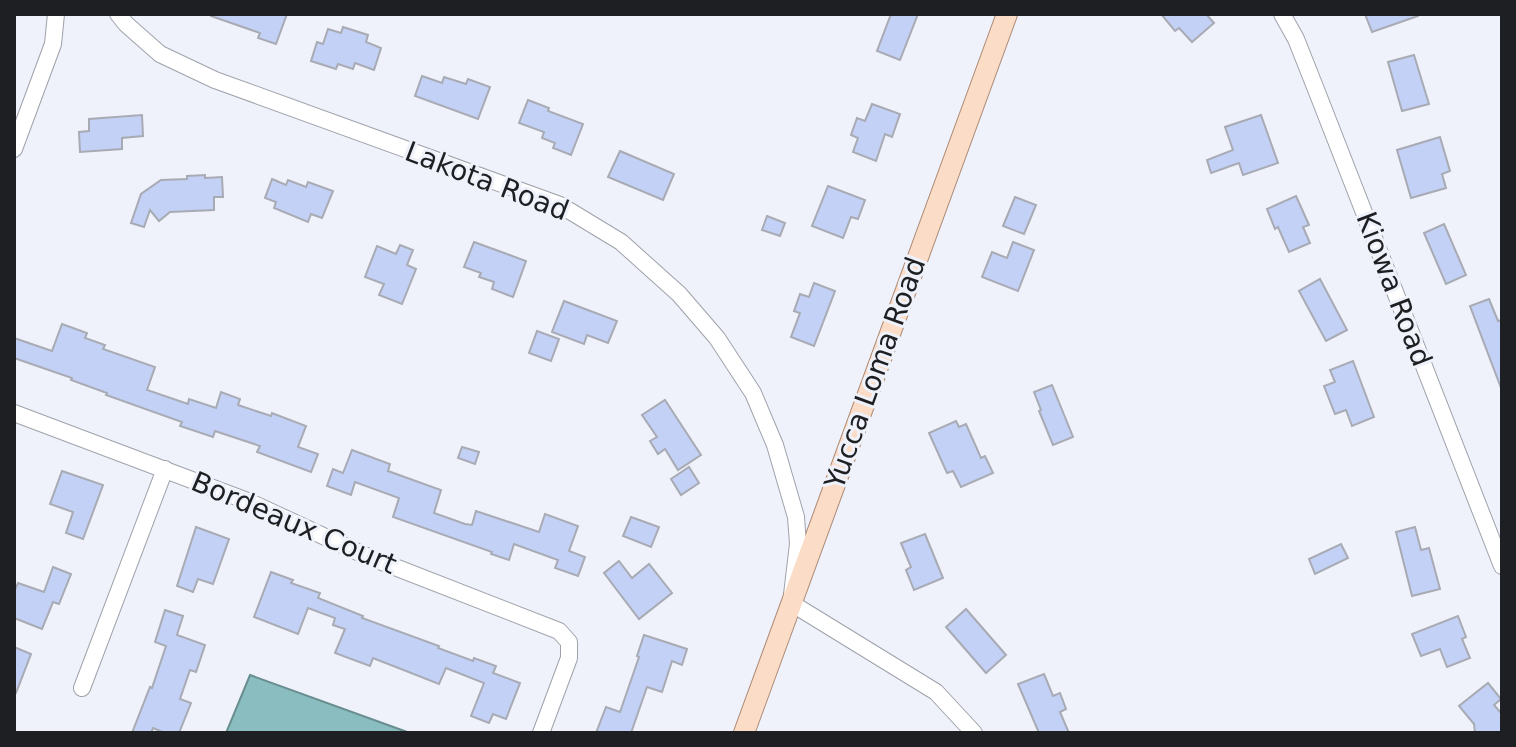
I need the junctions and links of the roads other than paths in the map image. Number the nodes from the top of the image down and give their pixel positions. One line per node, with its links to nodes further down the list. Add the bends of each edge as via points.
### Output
1 (55, 14): 5 (street, via 53,44)
2 (118, 14): 9 (street, Lakota Road, via 160,54 215,80 560,205 621,242 679,294 717,338 753,393 795,511 798,544)
3 (1007, 14): 9 (main road, Yucca Loma Road)
4 (1282, 14): 8 (street, Kiowa Road)
5 (14, 149)
6 (14, 413): 7 (street, Bordeaux Court)
7 (165, 469): 10 (street); 11 (street, Bordeaux Court, via 559,631 569,642 569,658)
8 (1502, 566)
9 (791, 603): 12 (main road, Yucca Loma Road); 13 (street, via 936,692)
10 (82, 688)
11 (541, 733)
12 (744, 733)
13 (974, 733)

